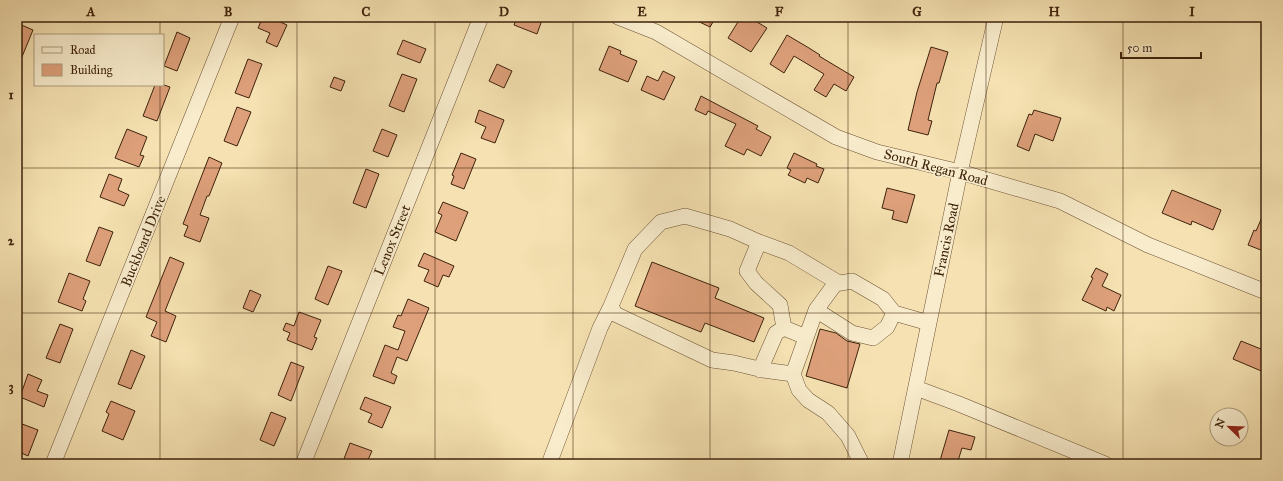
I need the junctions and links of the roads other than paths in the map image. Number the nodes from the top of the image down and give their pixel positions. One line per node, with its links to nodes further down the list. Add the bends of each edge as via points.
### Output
1 (232, 17): 18 (street, Buckboard Drive)
2 (481, 17): 19 (street, Lenox Street)
3 (618, 17): 5 (street, South Regan Road, via 656,32 836,137 877,152)
4 (996, 17): 5 (street, Francis Road)
5 (960, 172): 8 (street, South Regan Road, via 1060,201 1148,245); 12 (street, Francis Road)
6 (759, 242): 7 (street, via 789,253); 9 (street, via 730,229 685,216 660,222 635,249); 13 (street, via 746,271 756,284 780,305)
7 (839, 283): 10 (street, via 835,284); 11 (street, via 852,280 883,299)
8 (1266, 292)
9 (611, 306): 15 (street, via 615,314 712,360); 20 (street, via 600,328)
10 (816, 310): 11 (street, via 852,333 873,338 887,328); 14 (street)
11 (894, 313): 12 (street)
12 (929, 323): 17 (street, Francis Road)
13 (784, 328): 14 (street); 15 (street, via 776,333)
14 (806, 337): 16 (street)
15 (760, 370): 16 (street)
16 (793, 374): 21 (street, via 799,390 808,400 828,413 848,436)
17 (916, 388): 22 (street, Francis Road); 23 (street)
18 (53, 464)
19 (303, 464)
20 (549, 464)
21 (862, 464)
22 (900, 464)
23 (1105, 464)

